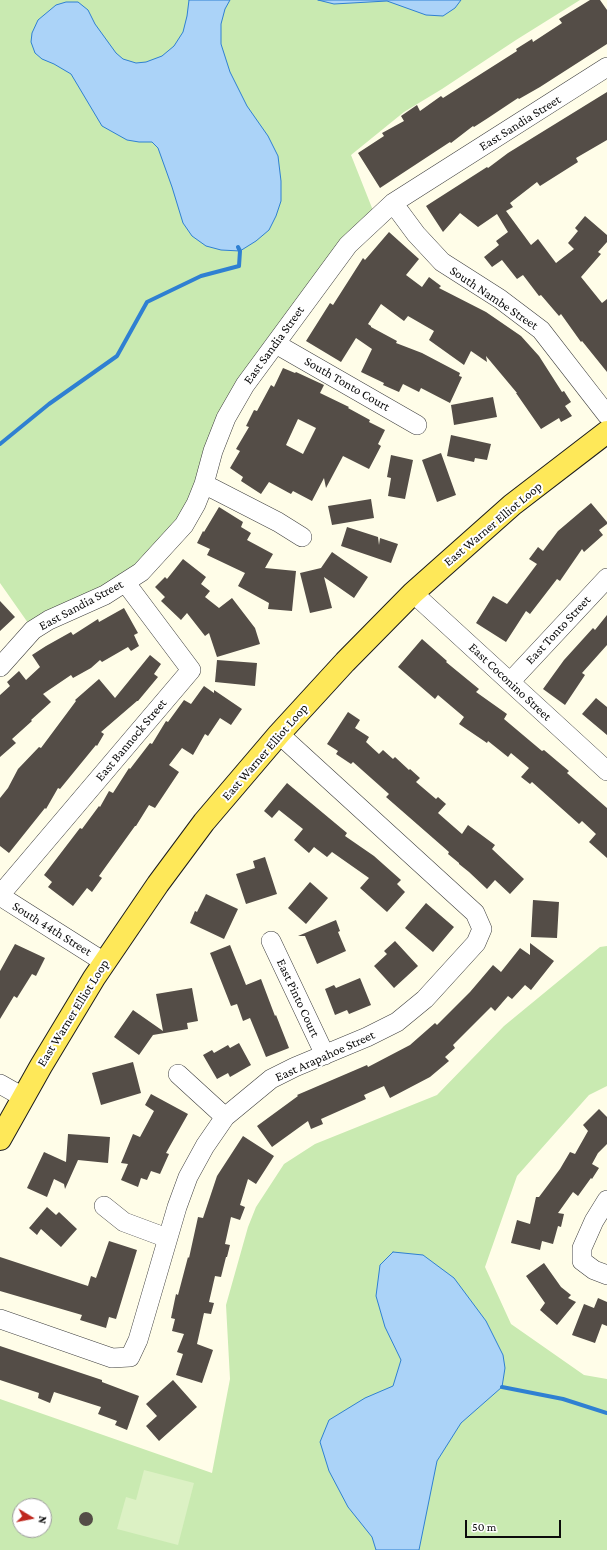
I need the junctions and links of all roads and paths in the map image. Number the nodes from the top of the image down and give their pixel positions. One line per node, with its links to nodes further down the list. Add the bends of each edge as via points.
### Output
1 (607, 67): 2 (street, East Sandia Street)
2 (393, 203): 3 (street, East Sandia Street, via 348,244); 4 (street, South Nambe Street, via 416,234 442,262 500,299 542,330)
3 (276, 344): 5 (street, South Tonto Court); 7 (street, East Sandia Street, via 245,385 226,418)
4 (607, 416)
5 (417, 425)
6 (607, 432): 11 (main road, East Warner Elliot Loop, via 512,505)
7 (204, 484): 8 (street); 10 (street, East Sandia Street, via 184,525 141,572)
8 (302, 537)
9 (607, 578): 13 (street, East Tonto Street)
10 (124, 582): 12 (street, East Sandia Street, via 105,596 49,620 33,630); 16 (street, East Bannock Street, via 191,670)
11 (413, 593): 13 (street, East Coconino Street); 14 (main road, East Warner Elliot Loop)
12 (0, 667)
13 (510, 682): 15 (street, East Coconino Street)
14 (279, 734): 18 (main road, East Warner Elliot Loop, via 204,822); 19 (street, East Arapahoe Street, via 475,912 482,929 476,943 425,1000 397,1022)
15 (607, 771)
16 (0, 895): 18 (street, South 44th Street)
17 (271, 941): 19 (street, East Pinto Court)
18 (104, 962): 22 (main road, East Warner Elliot Loop)
19 (325, 1055): 23 (street, East Arapahoe Street, via 271,1079)
20 (178, 1074): 23 (street)
21 (0, 1084): 22 (street)
22 (23, 1097): 24 (main road, East Warner Elliot Loop)
23 (225, 1117): 27 (street, East Arapahoe Street, via 188,1176)
24 (0, 1140)
25 (607, 1200): 28 (street, via 582,1248 582,1261 594,1270)
26 (104, 1206): 27 (street, via 124,1222)
27 (166, 1238): 29 (street, East Arapahoe Street, via 138,1340 130,1357 112,1358)
28 (607, 1274)
29 (0, 1319)

